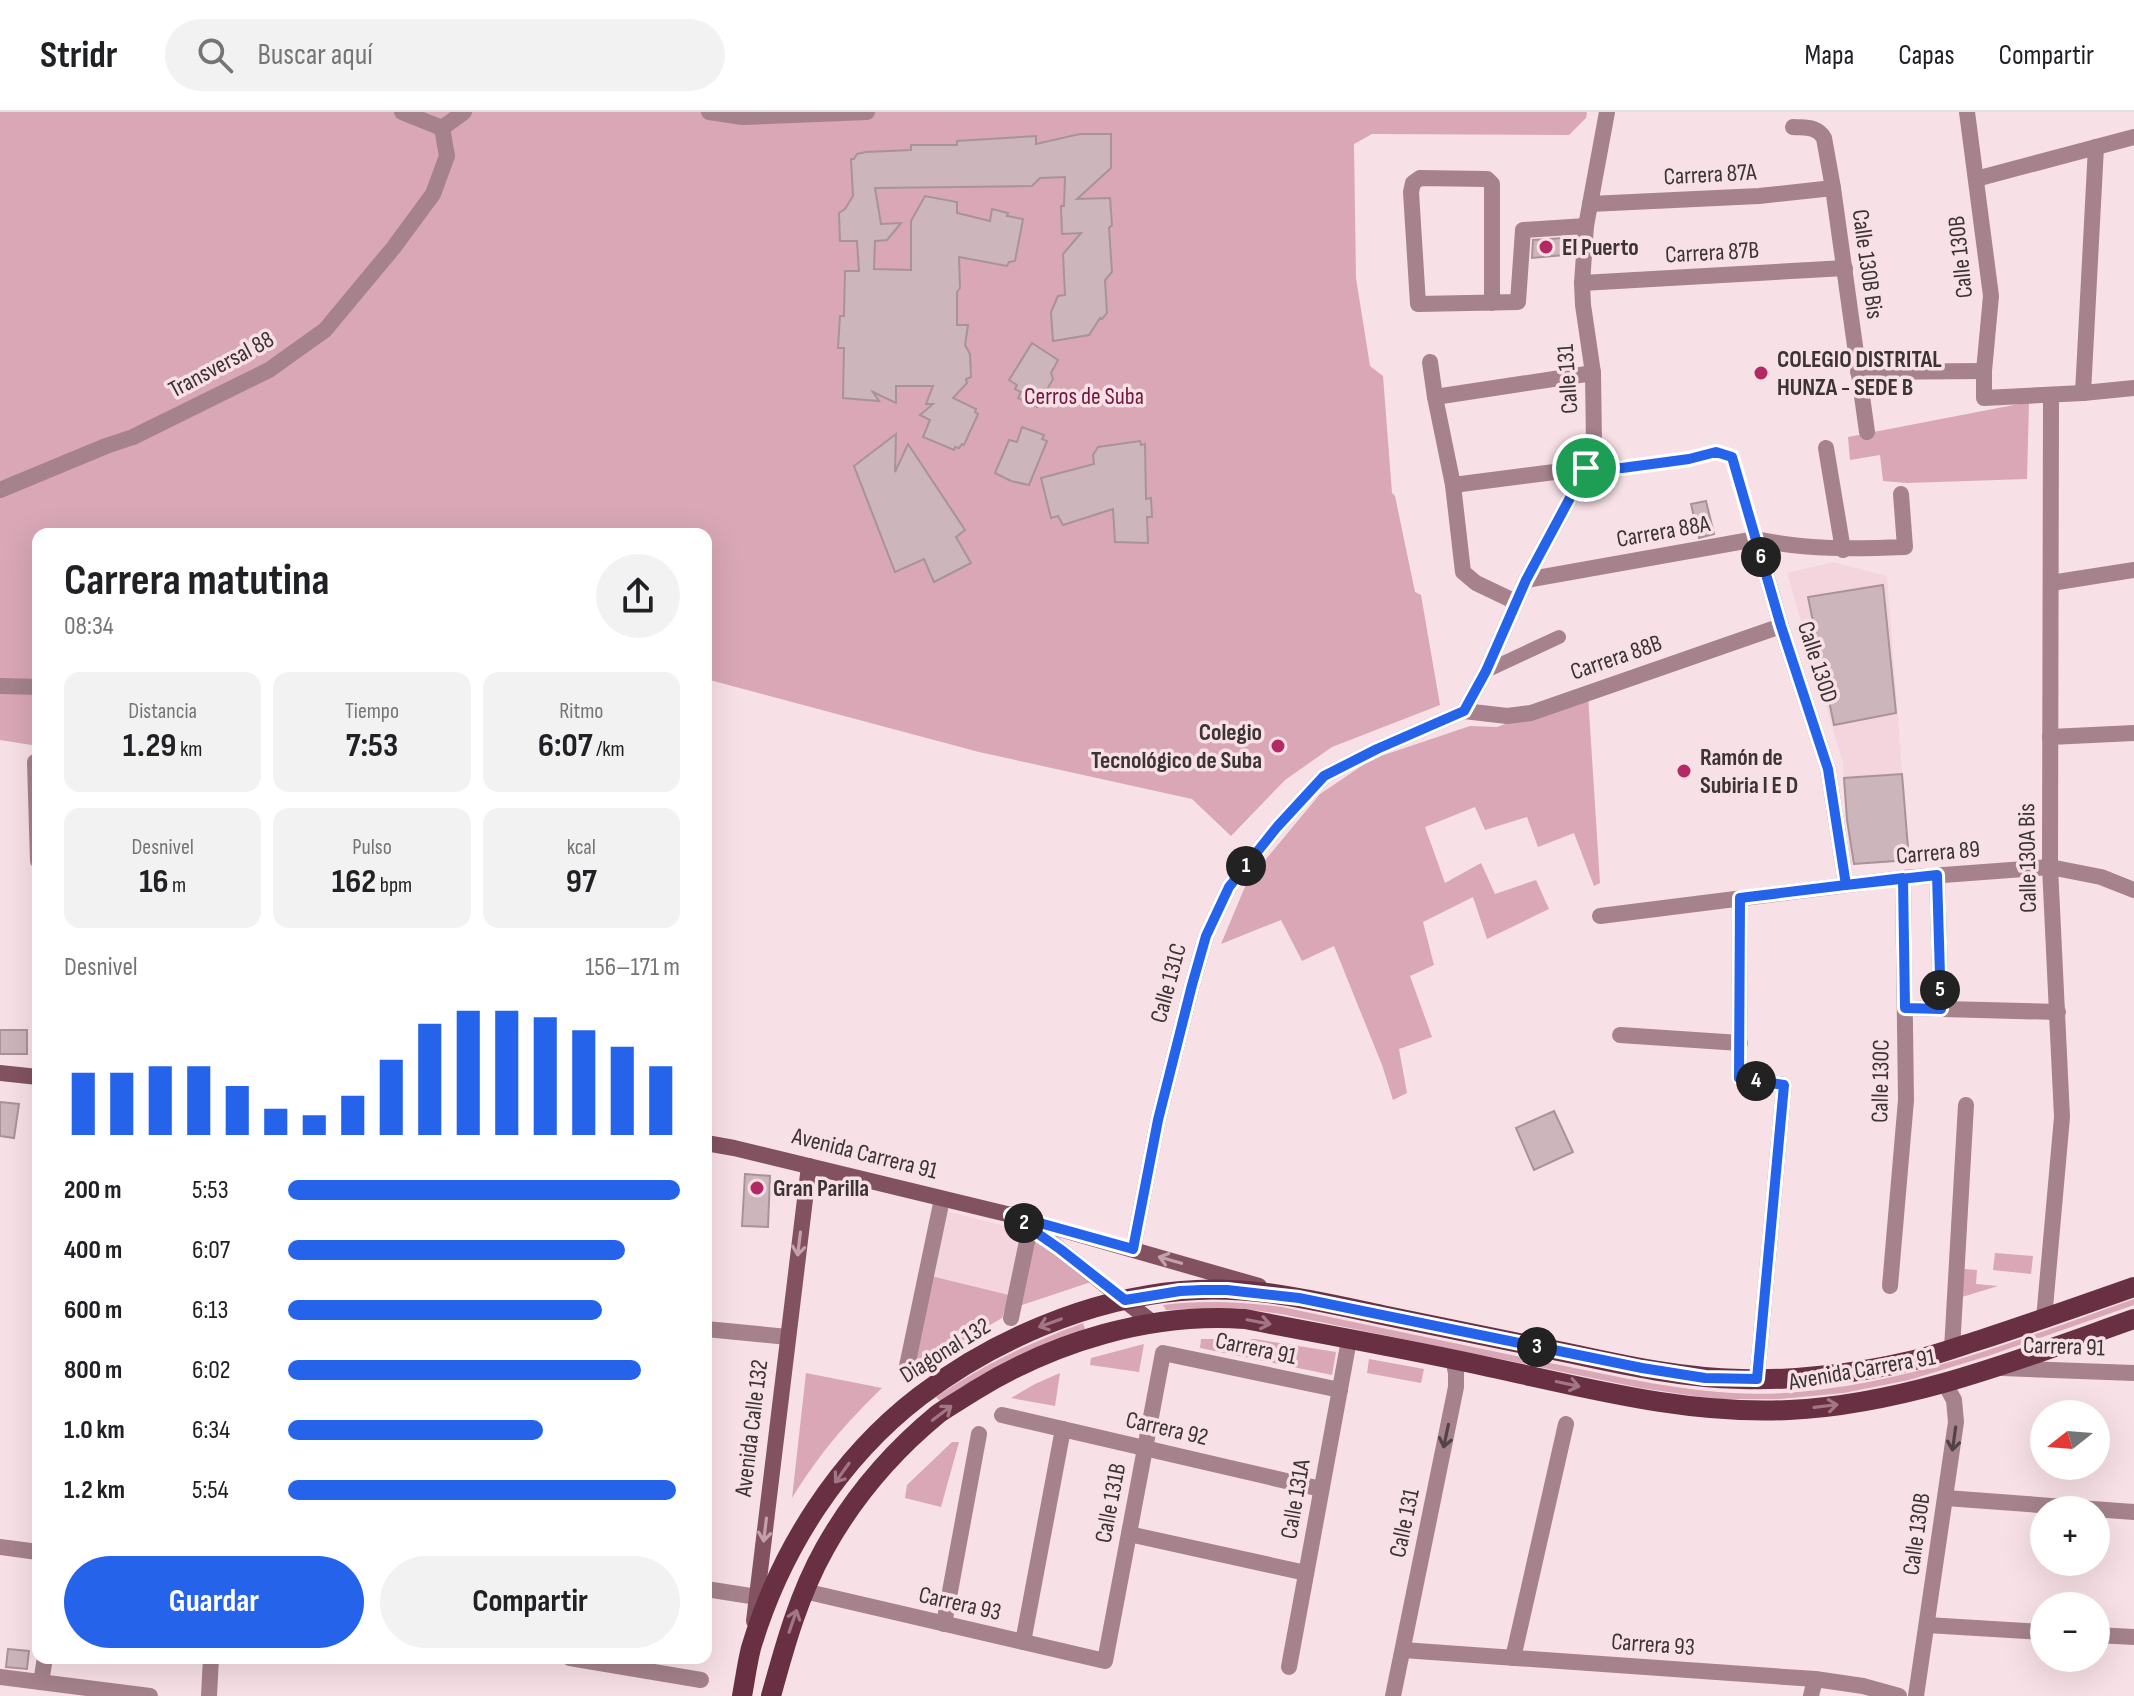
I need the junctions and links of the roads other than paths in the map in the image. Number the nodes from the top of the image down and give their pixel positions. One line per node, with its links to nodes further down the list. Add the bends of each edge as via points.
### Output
1 (402, 112): 8 (street)
2 (464, 112): 8 (street)
3 (709, 112): 4 (street, via 743,117)
4 (867, 112)
5 (1607, 112): 13 (street, Calle 131)
6 (1967, 112): 11 (street, Calle 130B)
7 (1793, 127): 12 (street, Calle 130B Bis, via 1820,131)
8 (442, 128): 30 (street, Transversal 88, via 447,156 433,194 325,330 269,370 133,437)
9 (2134, 137): 10 (street)
10 (2096, 147): 11 (street); 23 (street)
11 (1976, 179): 19 (street, Calle 130B, via 1991,296)
12 (1833, 188): 13 (street, Carrera 87A); 15 (street, Calle 130B Bis)
13 (1590, 204): 14 (street, Calle 131)
14 (1586, 226): 16 (street, Calle 131); 17 (street, via 1523,230 1518,302)
15 (1845, 268): 16 (street, Carrera 87B); 20 (street, Calle 130B Bis)
16 (1582, 283): 21 (street, Calle 131)
17 (1492, 303): 17 (street, via 1492,184 1487,179 1420,178 1411,192 1418,304)
18 (1430, 362): 25 (street)
19 (1984, 371): 20 (street); 24 (street, Calle 130B, via 1984,398)
20 (1858, 372): 26 (street, Calle 130B Bis)
21 (1593, 373): 25 (street); 28 (street, Calle 131, via 1594,444)
22 (2134, 388): 23 (street)
23 (2083, 393): 24 (street)
24 (2051, 395): 36 (street, Calle 130A Bis)
25 (1435, 397): 29 (street)
26 (1867, 432)
27 (1826, 448): 33 (street)
28 (1586, 468): 29 (street); 32 (street, Calle 130D, via 1622,468 1716,452 1732,457); 35 (street, Calle 131)
29 (1453, 485): 37 (street, via 1463,572)
30 (0, 490)
31 (1901, 494): 33 (street, Carrera 88A, via 1905,547)
32 (1756, 539): 33 (street, Carrera 88A); 35 (street, Carrera 88A); 38 (street, Calle 130D)
33 (1843, 550)
34 (2134, 570): 36 (street)
35 (1526, 580): 37 (street, Calle 131)
36 (2051, 583): 45 (street, Calle 130A Bis)
37 (1516, 602): 40 (street, Calle 131)
38 (1781, 626): 43 (street, Carrera 88B, via 1531,713); 49 (street, Calle 130D, via 1828,769)
39 (1559, 637): 40 (street)
40 (1486, 671): 43 (street, Calle 131)
41 (8, 686): 42 (street)
42 (32, 687)
43 (1464, 711): 66 (street, Calle 131C, via 1324,776 1229,887 1195,973)
44 (2134, 733): 45 (street)
45 (2050, 737): 46 (street, Calle 130A Bis)
46 (2050, 867): 47 (street, Carrera 89); 50 (street, Carrera 89); 55 (street, Calle 130A Bis)
47 (1937, 875): 48 (street, Carrera 89); 54 (street)
48 (1903, 878): 49 (street, Carrera 89); 53 (street, Calle 130C)
49 (1846, 885): 51 (street, Carrera 89)
50 (2134, 890)
51 (1740, 898): 52 (street, Carrera 89); 57 (street)
52 (1600, 916)
53 (1905, 1008): 54 (street); 67 (street, Calle 130C, via 1906,1100)
54 (1941, 1009): 55 (street)
55 (2058, 1012): 72 (street, Calle 130A Bis, via 2062,1117)
56 (1620, 1035): 57 (street)
57 (1740, 1043): 84 (street, via 1739,1078 1784,1085)
58 (0, 1073): 59 (main road)
59 (32, 1076)
60 (1966, 1105): 78 (street)
61 (712, 1144): 62 (main road, Avenida Carrera 91)
62 (809, 1166): 63 (main road, Avenida Carrera 91); 76 (main road, Avenida Calle 132, one-way to 76)
63 (942, 1199): 64 (main road, Avenida Carrera 91); 82 (street)
64 (1011, 1215): 65 (main road, Avenida Carrera 91); 66 (main road, Avenida Carrera 91)
65 (1030, 1227): 70 (main road, Avenida Carrera 91); 71 (street)
66 (1133, 1249): 69 (main road, Avenida Carrera 91, one-way to 66)
67 (1890, 1286)
68 (2134, 1287): 72 (main road, Avenida Carrera 91)
69 (1299, 1298): 70 (main road, Diagonal 132, via 1202,1290); 84 (main road, Avenida Carrera 91, via 1656,1371)
70 (1125, 1300): 74 (main road, Avenida Carrera 91); 109 (main road, Diagonal 132, one-way to 109, via 1000,1344 934,1385 872,1437 796,1542)
71 (1011, 1318)
72 (2044, 1319): 78 (main road, Avenida Carrera 91)
73 (2134, 1319): 81 (main road, Avenida Carrera 91)
74 (1153, 1323): 77 (main road, Avenida Carrera 91, one-way to 77, via 1245,1319); 100 (main road, Diagonal 132, one-way to 74, via 848,1511 895,1454 939,1413 1053,1351)
75 (712, 1330): 76 (street)
76 (788, 1337): 101 (main road, Avenida Calle 132, one-way to 101)
77 (1349, 1340): 80 (main road, Avenida Carrera 91); 86 (street, Calle 131A)
78 (1952, 1349): 84 (main road, Avenida Carrera 91, via 1868,1368)
79 (1163, 1353): 86 (street, Carrera 91); 91 (street, Calle 131B)
80 (1453, 1359): 85 (main road, Avenida Carrera 91, one-way to 85, via 1607,1392 1744,1411 1829,1406); 108 (street, Calle 131, one-way to 108, via 1456,1387)
81 (1992, 1368): 83 (street, Carrera 91); 85 (main road, Avenida Carrera 91)
82 (906, 1371)
83 (2134, 1373)
84 (1757, 1379)
85 (1944, 1382): 93 (street, Calle 130B, one-way to 93, via 1957,1416)
86 (1340, 1390): 92 (street, Calle 131A)
87 (1002, 1415): 89 (street, Carrera 92)
88 (1566, 1424): 110 (street)
89 (1063, 1429): 91 (street, Carrera 92); 107 (street)
90 (979, 1434): 102 (street)
91 (1145, 1447): 92 (street, Carrera 92); 95 (street, Calle 131B)
92 (1321, 1489): 98 (street, Calle 131A)
93 (1946, 1498): 94 (street); 103 (street, Calle 130B)
94 (2134, 1512)
95 (1129, 1534): 98 (street); 111 (street, Calle 131B)
96 (0, 1547): 97 (street)
97 (32, 1551)
98 (1306, 1573): 115 (street, Calle 131A)
99 (712, 1590): 101 (street)
100 (804, 1591): 102 (street, Carrera 93); 123 (main road, Diagonal 132, one-way to 100)
101 (757, 1597): 109 (main road, Avenida Calle 132)
102 (944, 1624): 107 (street, Carrera 93)
103 (1927, 1625): 104 (street); 126 (street, Calle 130B)
104 (2030, 1631)
105 (2110, 1636): 106 (street)
106 (2134, 1637)
107 (1023, 1642): 111 (street, Carrera 93)
108 (1403, 1650): 110 (street, Carrera 93); 124 (street, Calle 131)
109 (751, 1651): 122 (main road, Avenida Calle 132)
110 (1513, 1658): 119 (street, Carrera 93)
111 (1105, 1661)
112 (44, 1664): 118 (street)
113 (211, 1664): 121 (street)
114 (606, 1664): 117 (street)
115 (1289, 1667)
116 (0, 1677): 118 (street)
117 (701, 1680)
118 (41, 1682): 120 (street)
119 (1813, 1688): 125 (street, Carrera 93, via 1863,1686)
120 (150, 1696)
121 (209, 1696)
122 (742, 1696)
123 (771, 1696)
124 (1393, 1696)
125 (1899, 1696)
126 (1916, 1696)

